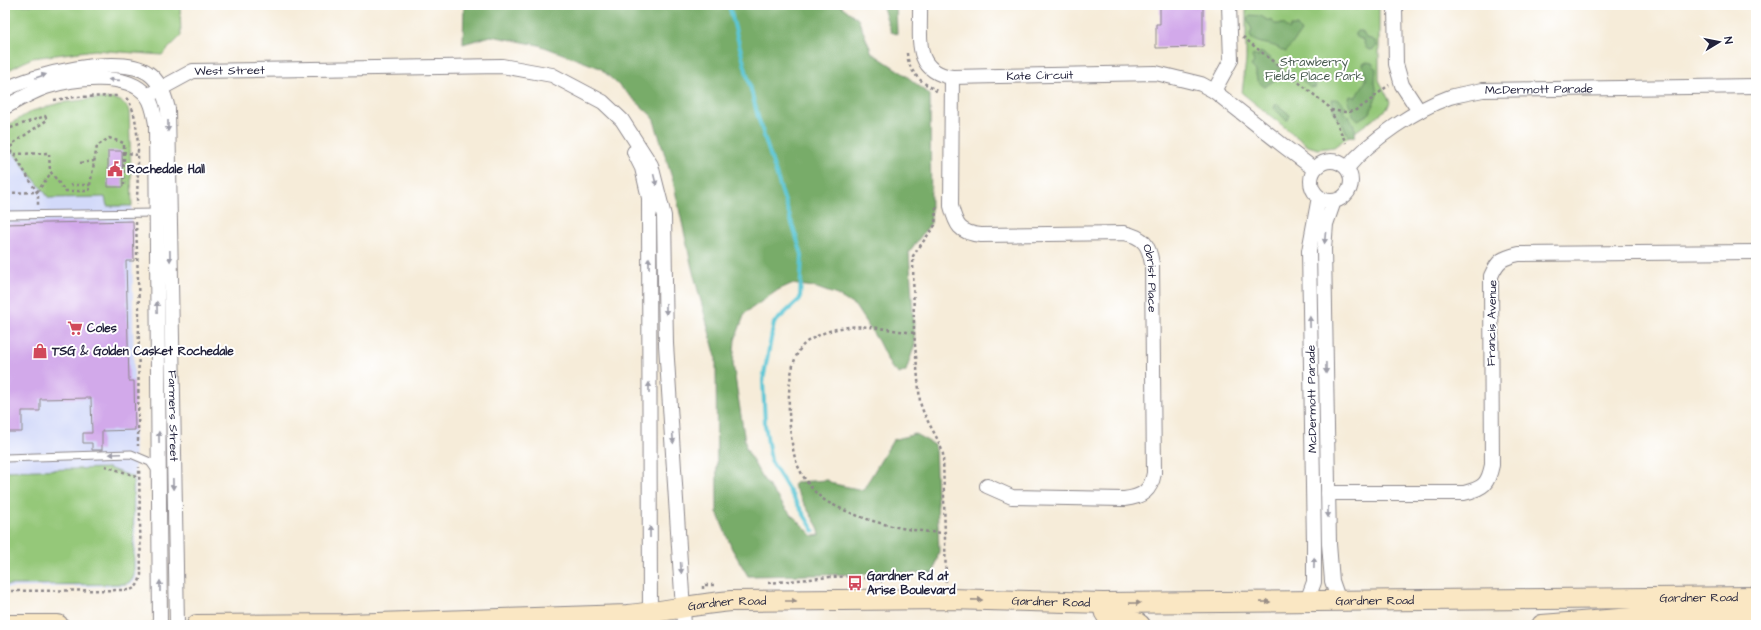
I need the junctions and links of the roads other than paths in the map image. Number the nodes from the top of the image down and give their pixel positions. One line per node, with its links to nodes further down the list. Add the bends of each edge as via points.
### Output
1 (920, 5): 4 (street, Kate Circuit, via 921,55 925,64 941,76)
2 (1229, 5): 8 (street, via 1231,60)
3 (1396, 5): 12 (street, via 1396,64 1402,85)
4 (952, 77): 8 (street, Kate Circuit, via 1156,72 1201,84); 24 (street, Obrist Place, via 951,206 955,222 962,230 971,234 1124,233 1136,236 1150,250 1152,264 1152,484 1137,498 1124,499 1012,497)
5 (1756, 86): 12 (street, McDermott Parade, via 1483,90 1450,97)
6 (161, 88): 7 (street, one-way to 6, via 61,70 114,66 128,66 147,72); 9 (street, West Street); 10 (street, West Street, via 193,71 502,66 552,75); 17 (street, Farmers Street, one-way to 17, via 168,110)
7 (5, 90)
8 (1214, 91): 14 (street, Kate Circuit)
9 (147, 96): 11 (street, one-way to 11, via 134,84 116,79 99,79 46,87); 17 (street, Farmers Street, via 152,103 156,124)
10 (603, 102): 20 (street, one-way to 10, via 649,198 642,168 624,132); 21 (street, one-way to 21, via 622,120 652,165 664,216)
11 (5, 107)
12 (1419, 111): 13 (street, McDermott Parade, via 1355,157)
13 (1347, 168): 14 (street, via 1333,160 1319,164); 16 (street, via 1351,181 1350,188 1341,198)
14 (1314, 169): 15 (street, via 1311,185)
15 (1318, 197): 16 (street); 28 (street, McDermott Parade, one-way to 15, via 1314,582 1309,250)
16 (1334, 201): 25 (street, McDermott Parade, one-way to 25, via 1326,224 1324,250)
17 (163, 213): 18 (lane); 23 (street, Farmers Street, one-way to 17); 36 (street, Farmers Street, one-way to 36)
18 (5, 215)
19 (1756, 252): 25 (street, Francis Avenue, via 1520,254 1506,257 1496,264 1491,276 1492,465 1484,486 1464,493)
20 (649, 344): 21 (street); 32 (street, one-way to 20)
21 (666, 344): 31 (street, one-way to 31)
22 (5, 458): 23 (lane, one-way to 22, via 150,462 131,454)
23 (159, 476): 35 (street, Farmers Street, one-way to 23)
24 (987, 486)
25 (1328, 493): 27 (street, McDermott Parade, one-way to 27, via 1332,581)
26 (1756, 597): 27 (street, Gardner Road)
27 (1339, 600): 28 (street, Gardner Road)
28 (1306, 601): 29 (street, Gardner Road, one-way to 28)
29 (1103, 603): 31 (street, Gardner Road, one-way to 29, via 702,604 739,601 950,599); 39 (street, via 1106,616 1135,621)
30 (1756, 615): 40 (street, Gardner Road, via 1658,616)
31 (684, 617): 32 (street, Gardner Road)
32 (650, 619): 38 (street, Gardner Road)
33 (5, 625): 34 (street)
34 (58, 625)
35 (160, 625)
36 (177, 625)
37 (197, 625): 38 (street, Gardner Road)
38 (352, 625)
39 (1140, 625)
40 (1542, 625)

